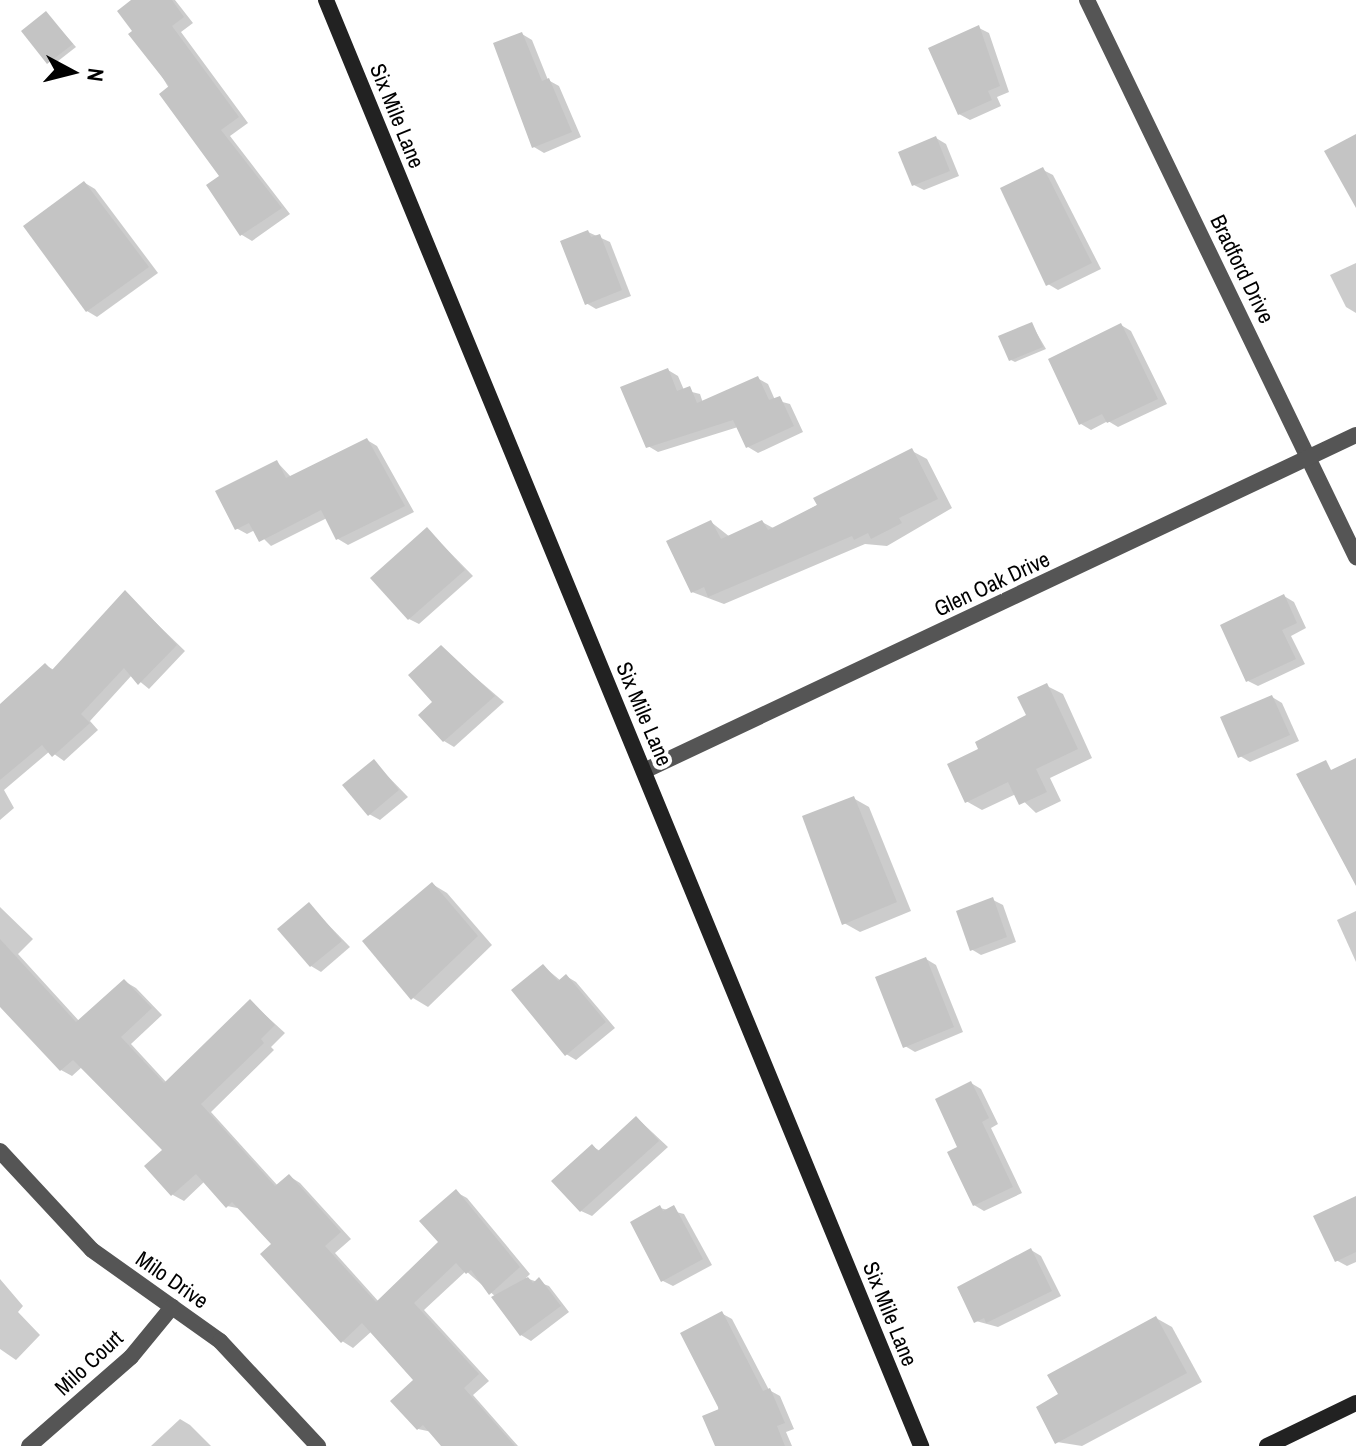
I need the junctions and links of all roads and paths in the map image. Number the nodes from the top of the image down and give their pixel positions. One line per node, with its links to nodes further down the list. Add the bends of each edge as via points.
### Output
1 (326, 0): 6 (street, Six Mile Lane)
2 (1087, 0): 4 (street, Bradford Drive)
3 (1356, 435): 4 (street, Glen Oak Drive)
4 (1309, 458): 5 (street, Bradford Drive); 6 (street, Glen Oak Drive)
5 (1356, 557)
6 (646, 770): 12 (street, Six Mile Lane)
7 (0, 1151): 8 (street, Milo Drive, via 92,1250)
8 (172, 1307): 10 (street, Milo Court, via 131,1357); 11 (street, Milo Drive, via 220,1341)
9 (1356, 1403): 13 (street)
10 (29, 1446)
11 (318, 1446)
12 (921, 1446)
13 (1267, 1446)

